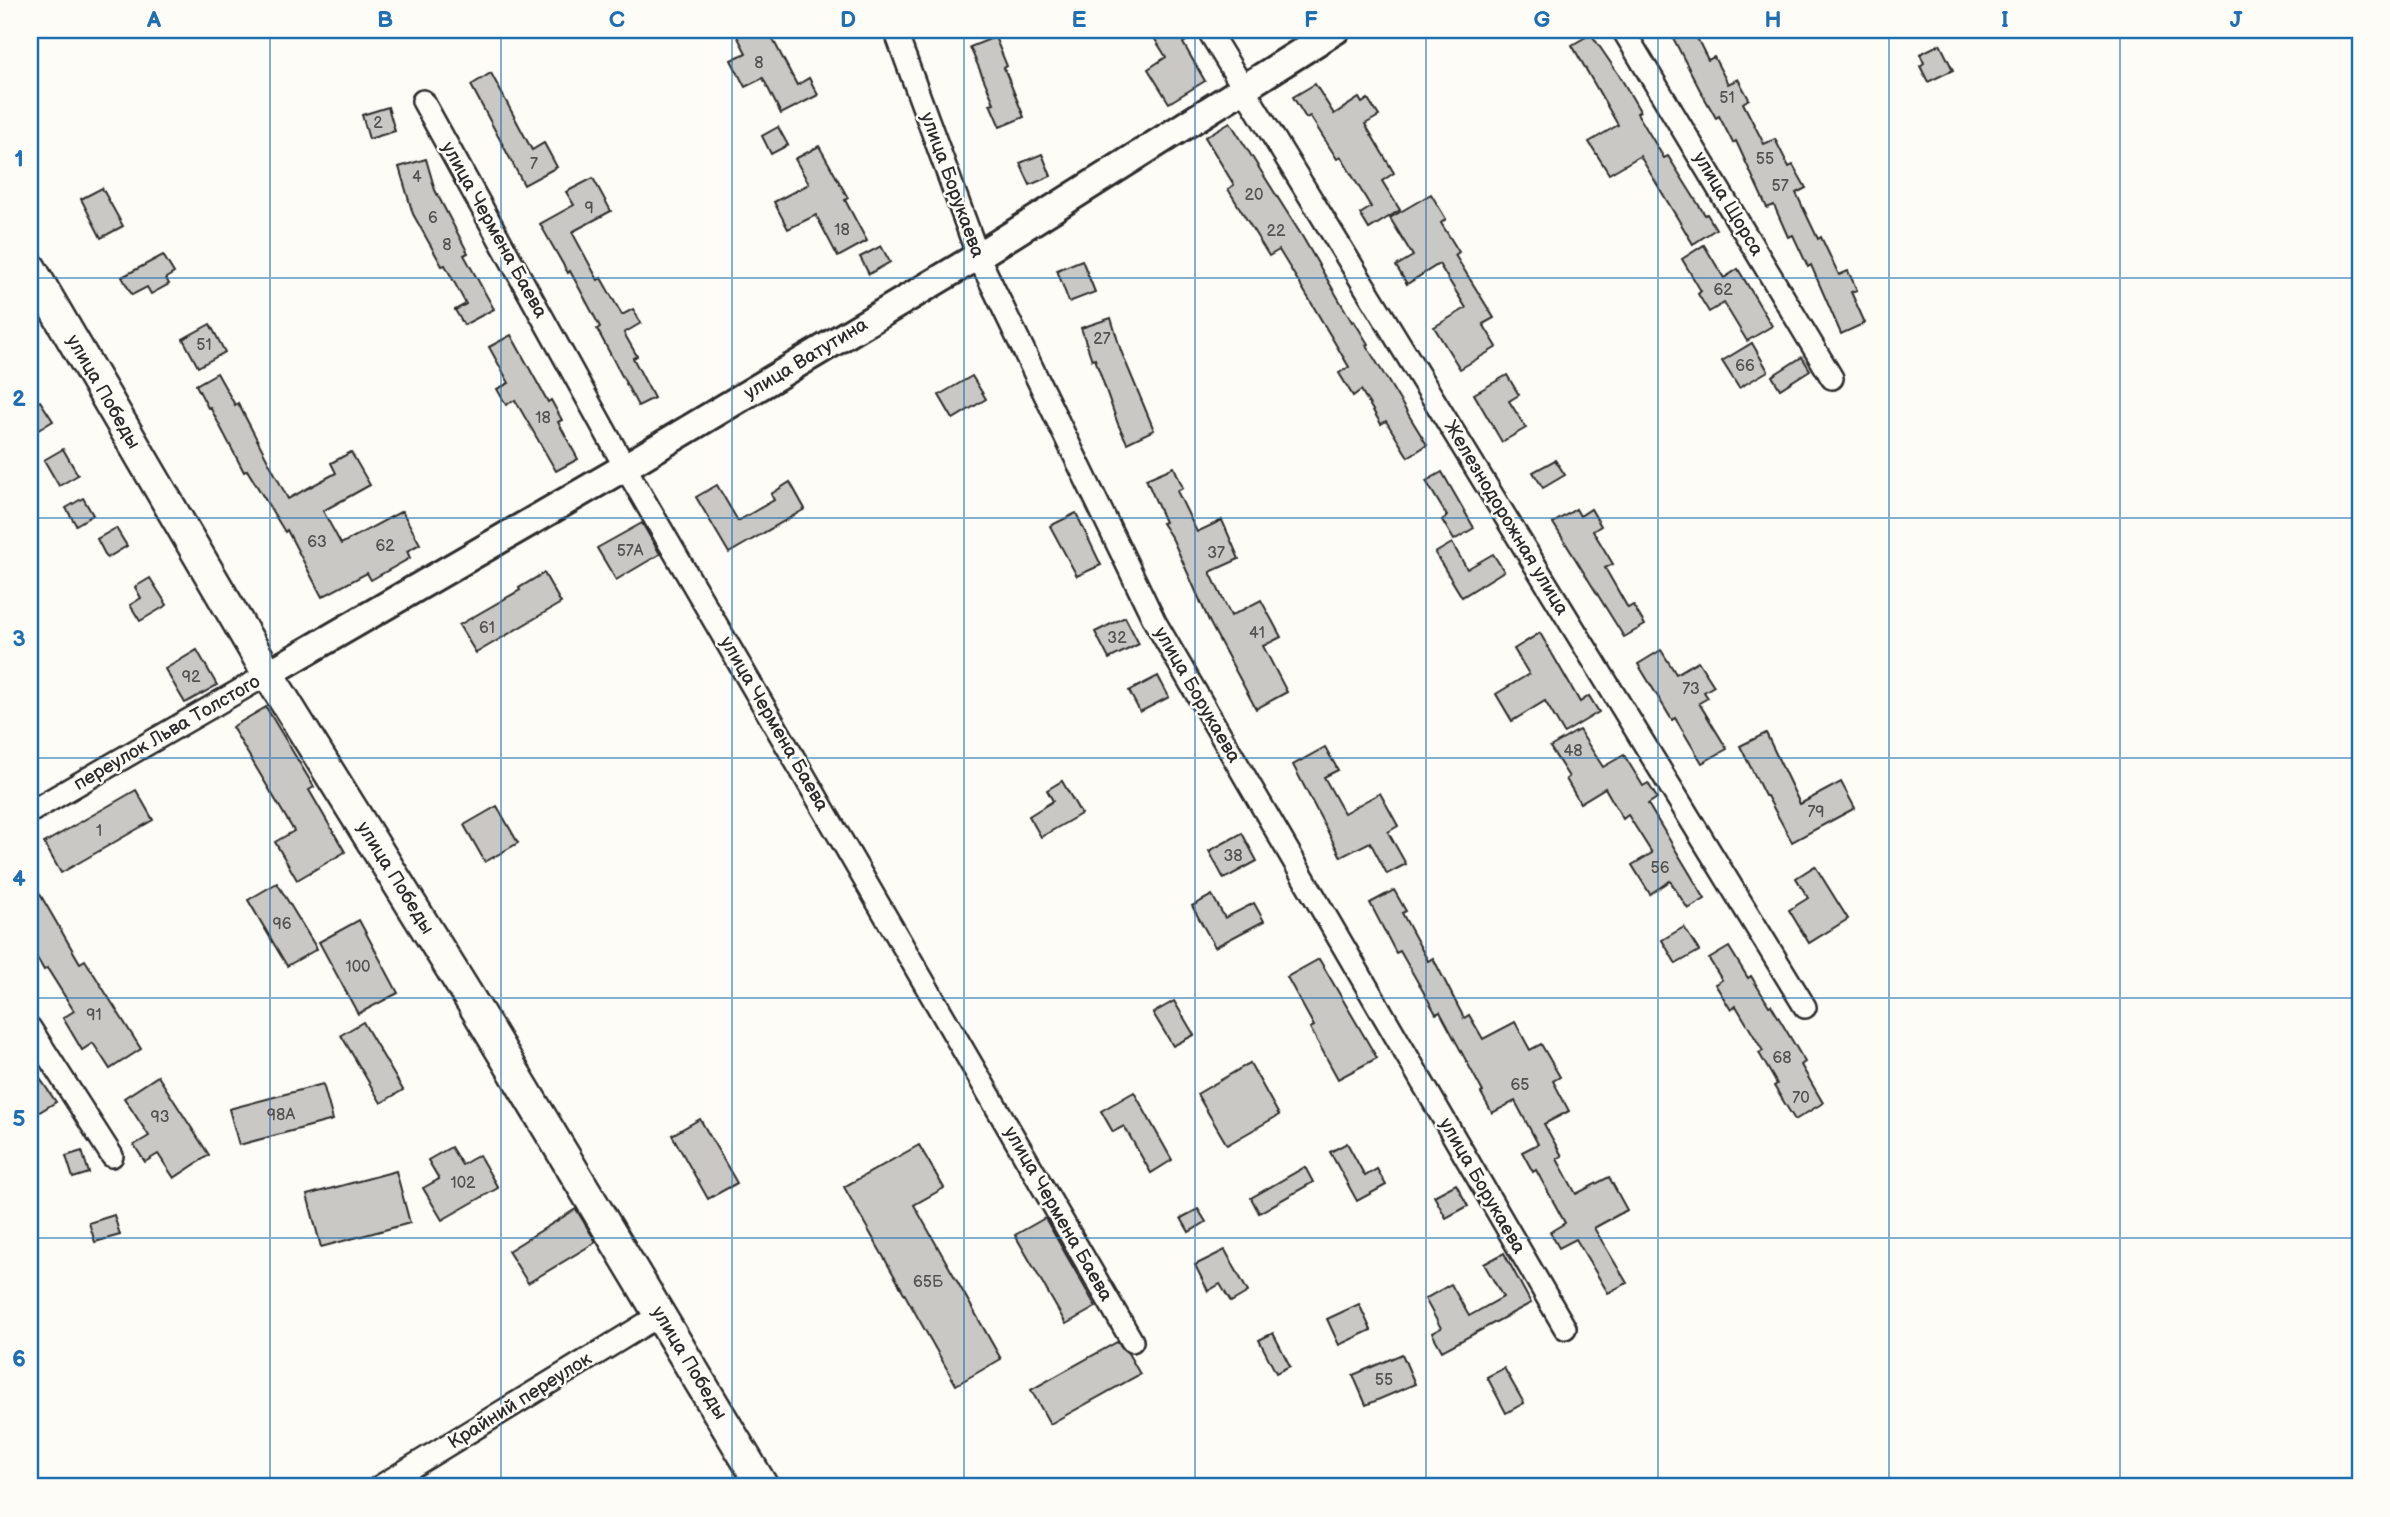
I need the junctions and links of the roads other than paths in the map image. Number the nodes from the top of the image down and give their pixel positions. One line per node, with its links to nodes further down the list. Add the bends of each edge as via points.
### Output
1 (895, 30): 7 (street, улица Борукаева)
2 (1208, 30): 5 (street, Железнодорожная улица)
3 (1336, 30): 5 (street, улица Ватутина)
4 (1623, 30): 9 (street, улица Щорса)
5 (1243, 87): 7 (street, улица Ватутина); 13 (street, Железнодорожная улица)
6 (423, 102): 10 (street, улица Чермена Баева)
7 (978, 256): 10 (street, улица Ватутина); 17 (street, улица Борукаева, via 1155,622)
8 (30, 267): 11 (main road, улица Победы)
9 (1832, 378)
10 (625, 467): 11 (street, улица Ватутина); 18 (street, улица Чермена Баева)
11 (268, 674): 12 (street, переулок Льва Толстого); 16 (main road, улица Победы)
12 (30, 812)
13 (1805, 1007)
14 (30, 1028): 15 (street)
15 (112, 1156)
16 (660, 1315): 19 (street, Крайний переулок); 20 (main road, улица Победы)
17 (1565, 1328)
18 (1132, 1341)
19 (379, 1487)
20 (763, 1487)

